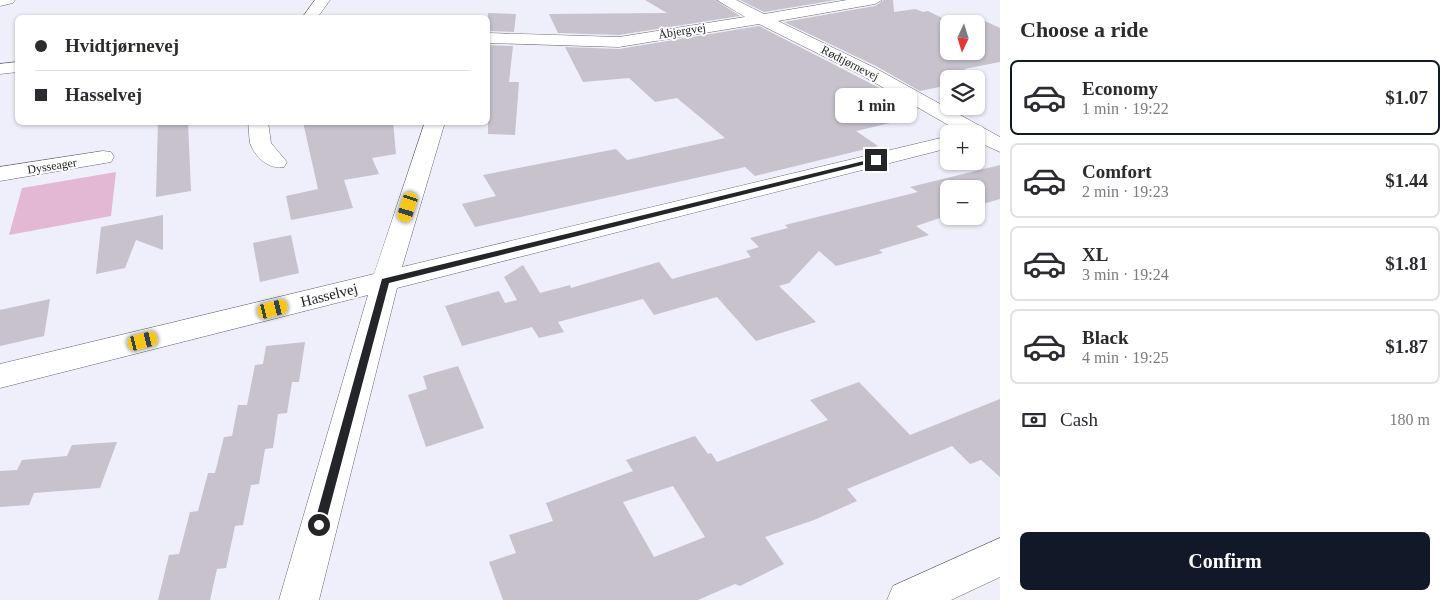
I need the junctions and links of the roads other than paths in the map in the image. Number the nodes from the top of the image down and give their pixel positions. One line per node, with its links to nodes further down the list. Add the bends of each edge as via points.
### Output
1 (8, 0): 5 (street)
2 (323, 0): 6 (street)
3 (724, 0): 7 (street, Rødtjørnevej)
4 (875, 0): 7 (street, Åbjergvej)
5 (0, 2)
6 (311, 15)
7 (761, 18): 8 (street, Åbjergvej, via 619,42); 13 (street, Rødtjørnevej, via 869,72)
8 (490, 38)
9 (15, 67): 10 (street)
10 (0, 69)
11 (258, 125): 20 (street, via 261,144)
12 (434, 125): 22 (street)
13 (961, 125)
14 (1000, 129): 15 (street)
15 (985, 133)
16 (985, 138): 18 (street, Rødtjørnevej)
17 (940, 144): 22 (street, Hasselvej)
18 (1000, 146)
19 (103, 157): 21 (street, Dysseager)
20 (276, 162)
21 (0, 174)
22 (385, 281): 23 (street, Hasselvej); 25 (street)
23 (0, 376)
24 (1000, 557): 26 (street)
25 (299, 600)
26 (907, 600)

